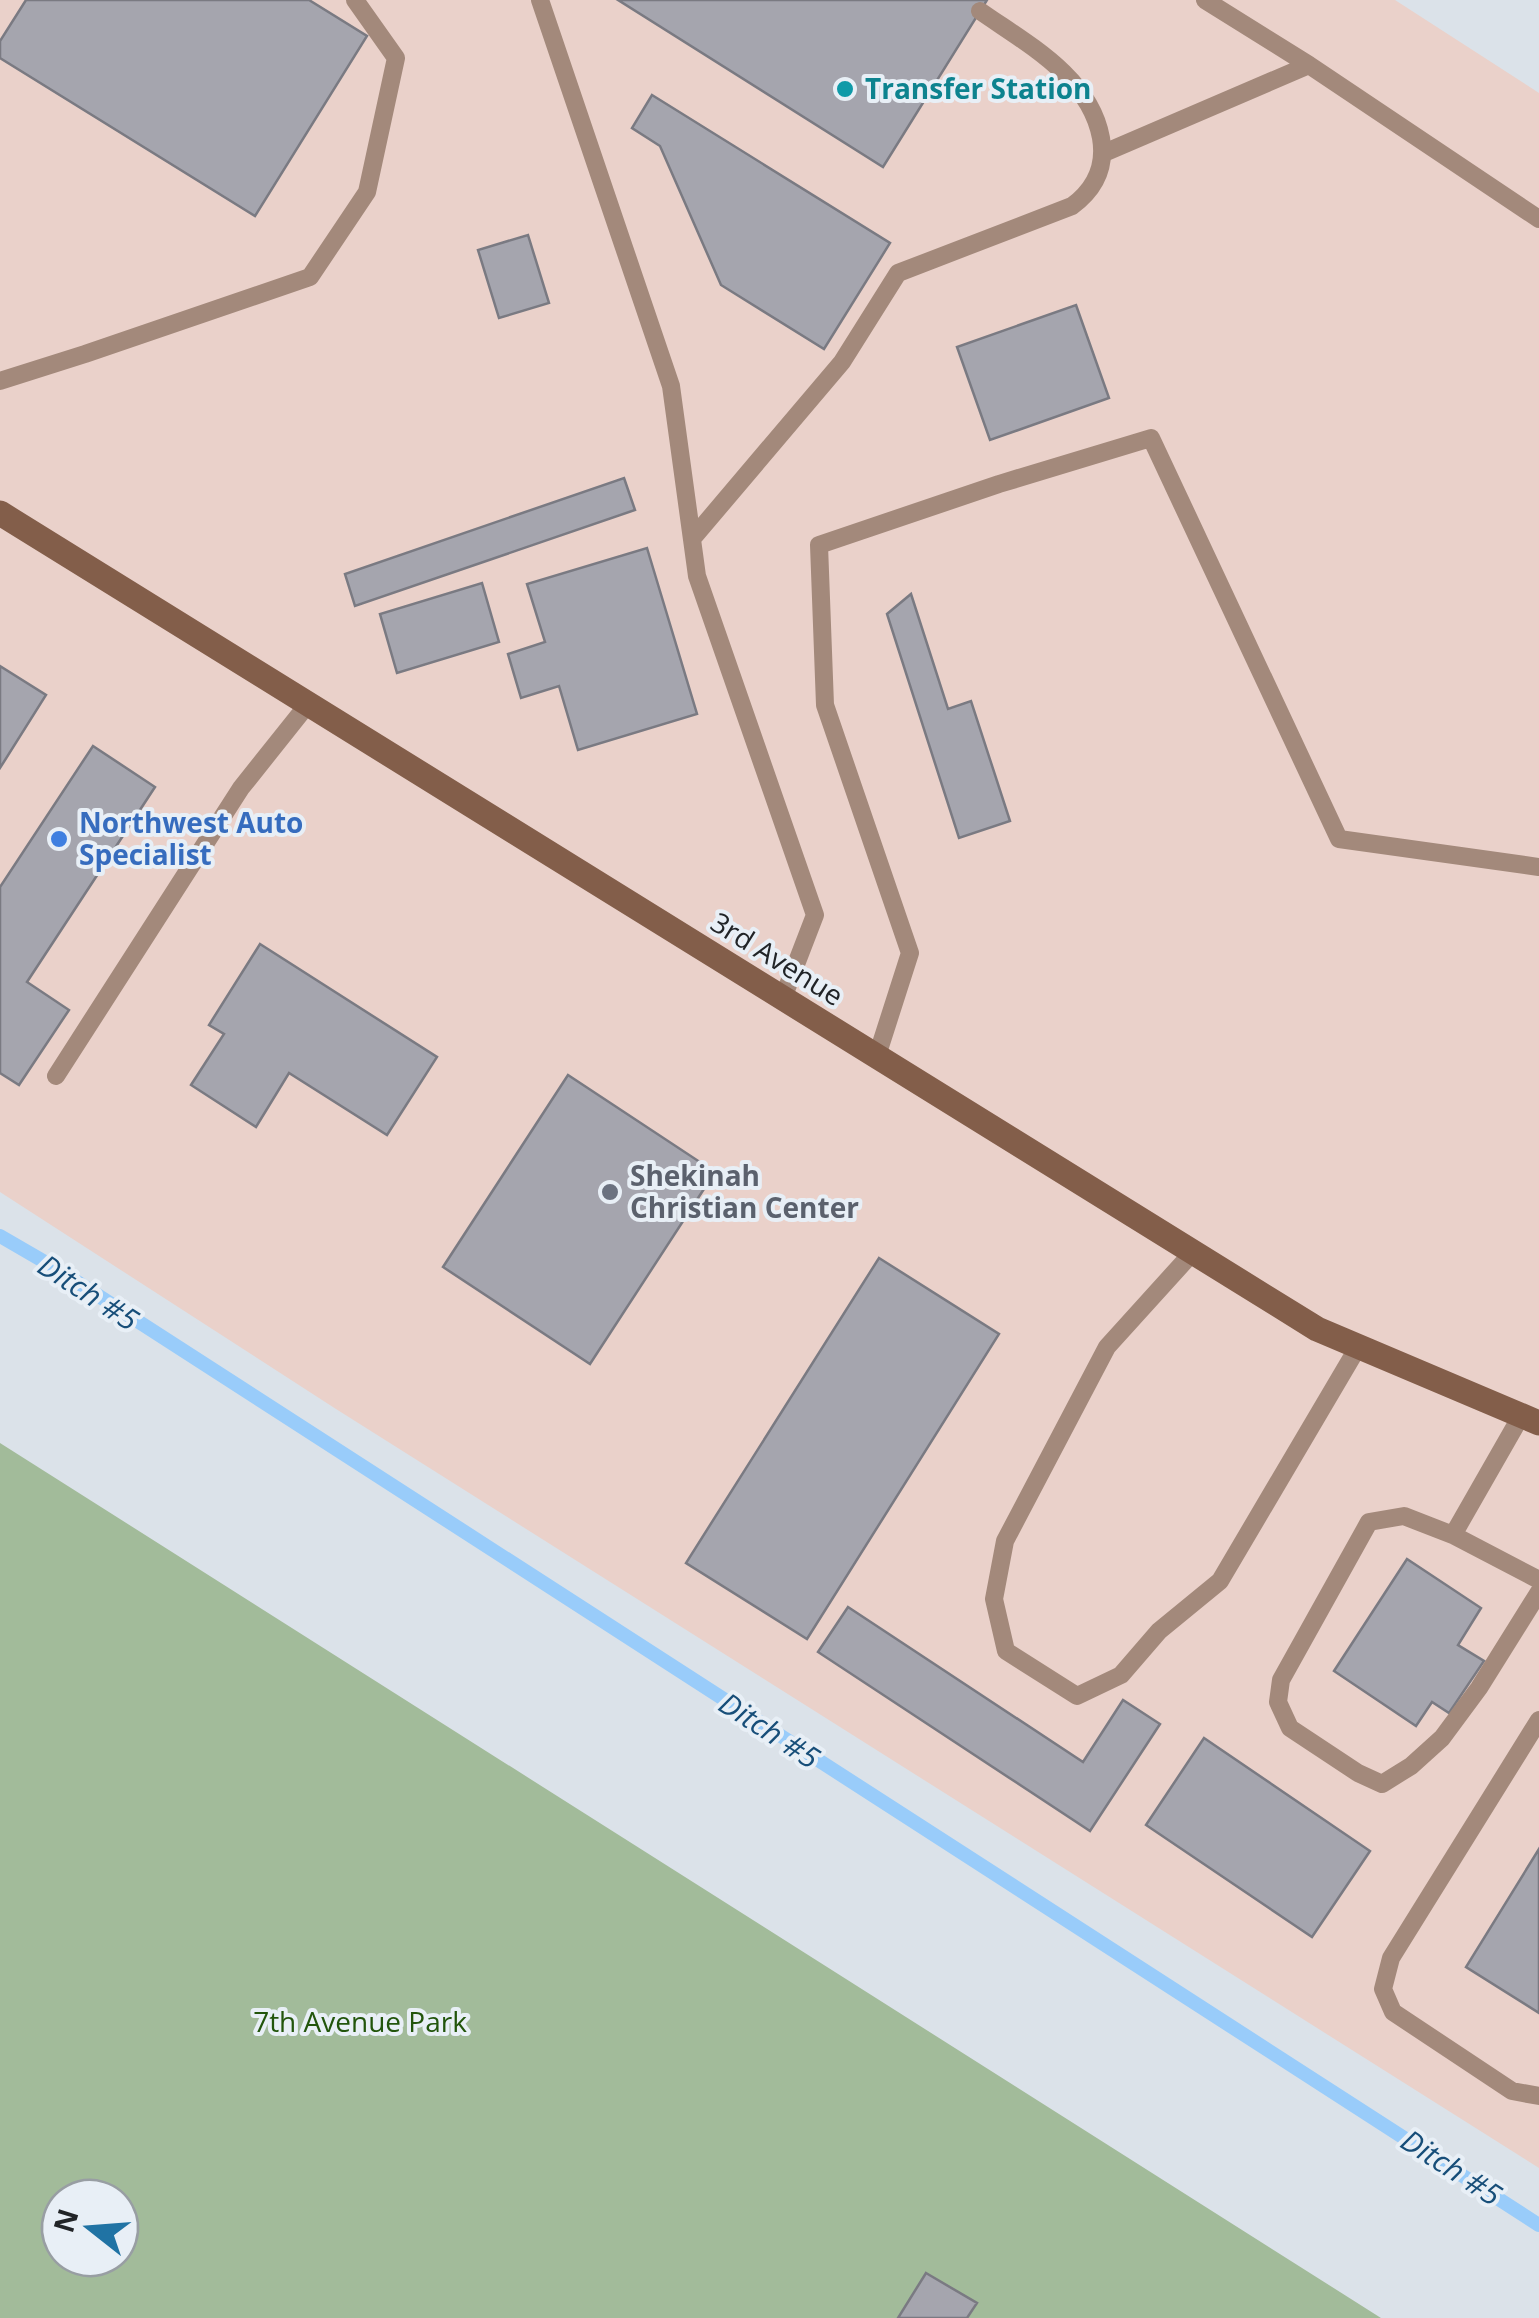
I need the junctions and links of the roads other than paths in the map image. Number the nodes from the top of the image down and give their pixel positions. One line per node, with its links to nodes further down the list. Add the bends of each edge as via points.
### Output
1 (355, 0): 8 (lane, via 396,58 367,192 310,277)
2 (540, 0): 10 (lane, via 671,386)
3 (1205, 0): 5 (lane)
4 (980, 11): 6 (lane, via 1078,88 1098,122)
5 (1309, 65): 6 (lane); 7 (lane)
6 (1104, 153): 10 (lane, via 1088,194 1072,206 898,273 842,362)
7 (1539, 220)
8 (0, 381)
9 (0, 513): 11 (main road, 3rd Avenue)
10 (692, 539): 13 (lane, via 698,576 815,916)
11 (308, 704): 13 (main road, 3rd Avenue); 15 (lane, via 242,788)
12 (1539, 866): 14 (lane, via 1339,839 1151,438 819,545 825,705 910,954)
13 (783, 998): 14 (main road, 3rd Avenue)
14 (878, 1056): 16 (main road, 3rd Avenue)
15 (56, 1076)
16 (1193, 1252): 17 (main road, 3rd Avenue); 17 (lane, via 1107,1347 1005,1540 994,1600 1006,1651 1077,1696 1121,1675 1158,1631 1220,1581)
17 (1358, 1347): 18 (main road, 3rd Avenue)
18 (1530, 1420): 19 (lane)
19 (1453, 1536): 20 (lane); 21 (lane, via 1404,1516 1370,1522 1281,1680 1278,1702 1290,1728 1382,1784 1442,1738)
20 (1539, 1580)
21 (1539, 1592)
22 (1539, 1720): 23 (lane, via 1392,1958 1383,1989 1393,2012 1512,2091)
23 (1539, 2096)

